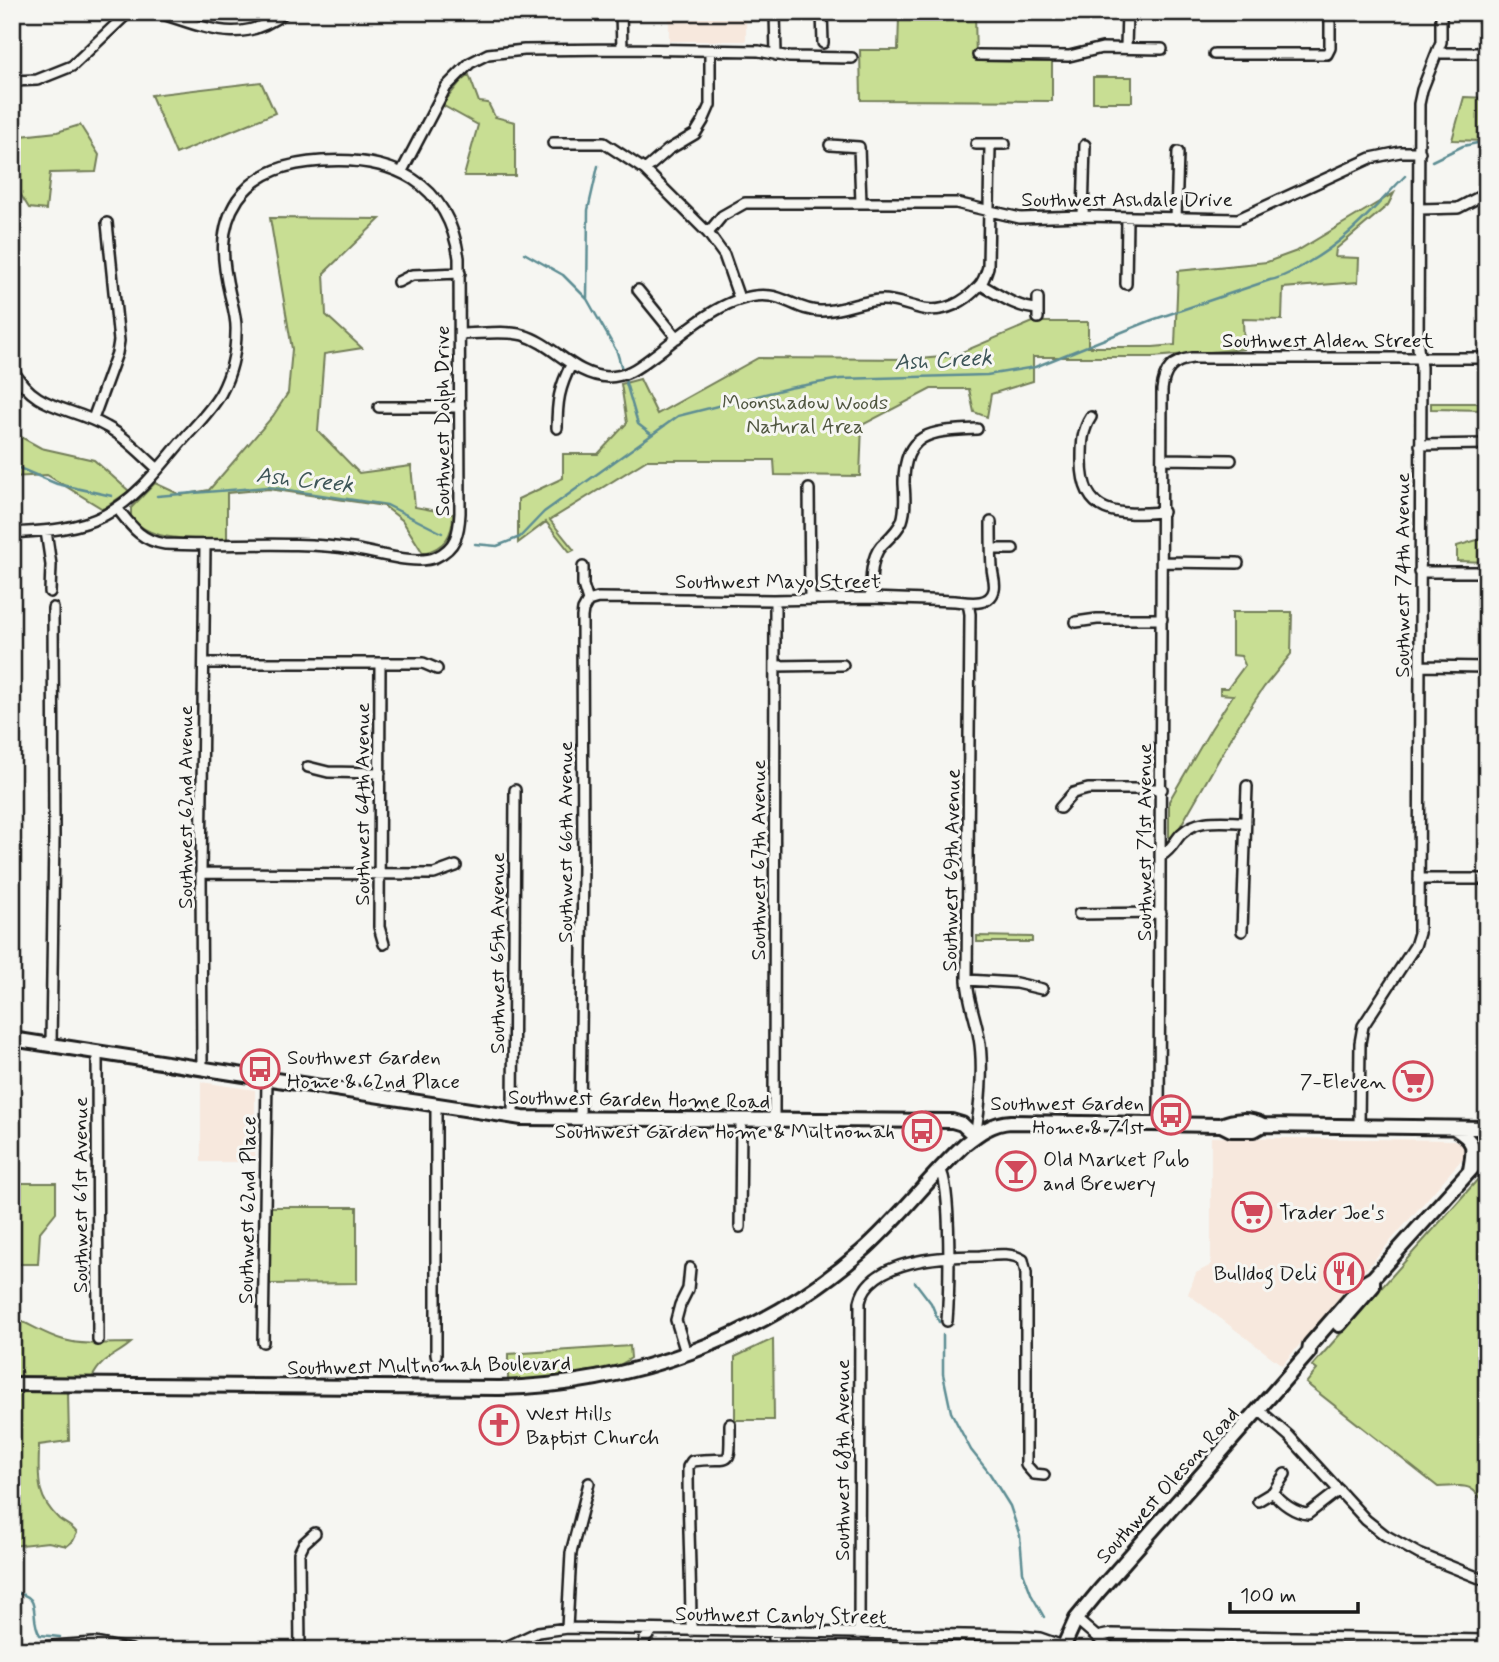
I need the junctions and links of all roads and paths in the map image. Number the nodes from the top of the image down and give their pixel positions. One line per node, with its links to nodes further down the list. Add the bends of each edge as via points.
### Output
1 (129, 12): 21 (street, via 72,66 37,80)
2 (156, 12): 3 (street, via 219,32 241,33)
3 (285, 12)
4 (621, 12): 13 (street)
5 (775, 12): 18 (street)
6 (822, 12): 10 (street)
7 (1126, 12): 11 (street)
8 (1330, 12): 17 (street, via 1327,54)
9 (1441, 12): 15 (street, Southwest 74th Avenue)
10 (823, 43)
11 (1126, 47): 12 (street); 19 (street, via 1069,56)
12 (1162, 49)
13 (622, 50): 14 (street); 31 (street, via 506,51 479,58 446,87)
14 (710, 51): 18 (street); 30 (street, via 710,104 704,121 695,134)
15 (1438, 53): 16 (street); 29 (street, Southwest 74th Avenue, via 1420,97)
16 (1487, 53)
17 (1214, 54)
18 (776, 55): 20 (street)
19 (978, 55)
20 (852, 58)
21 (12, 81)
22 (553, 143): 30 (street, via 604,143)
23 (976, 144): 26 (street)
24 (1005, 144): 26 (street)
25 (830, 145): 33 (street, via 859,147)
26 (990, 145): 35 (street)
27 (1085, 145): 36 (street)
28 (1178, 152): 38 (street)
29 (1420, 152): 34 (street, Southwest 74th Avenue); 38 (street, Southwest Ashdale Drive, via 1371,158 1238,219)
30 (645, 170): 40 (street)
31 (402, 171): 41 (street, Southwest Dolph Drive, via 445,213 458,246); 65 (street, via 370,161 306,162 276,168 240,197 223,237 222,262 236,322 232,364 215,402)
32 (1487, 193): 34 (street, via 1458,208)
33 (861, 203): 35 (street, Southwest Ashdale Drive, via 956,204); 40 (street, Southwest Ashdale Drive, via 746,203 722,216)
34 (1420, 209): 50 (street, Southwest 74th Avenue)
35 (989, 210): 36 (street, Southwest Ashdale Drive, via 1020,218); 43 (street, via 988,267)
36 (1083, 216): 37 (street, Southwest Ashdale Drive)
37 (1127, 218): 38 (street, Southwest Ashdale Drive); 44 (street)
38 (1176, 219)
39 (107, 223): 58 (street, via 119,341)
40 (708, 233): 46 (street, via 724,256)
41 (460, 273): 42 (street, via 412,275); 48 (street, Southwest Dolph Drive)
42 (398, 282)
43 (981, 285): 46 (street, via 942,311 869,300 819,312 771,296); 47 (street, via 1038,313)
44 (1126, 285)
45 (638, 290): 49 (street)
46 (739, 298): 49 (street)
47 (1038, 298)
48 (460, 334): 52 (street, via 523,335); 56 (street, Southwest Dolph Drive)
49 (677, 338): 52 (street, via 627,375 606,377)
50 (1420, 357): 51 (street, Southwest Alden Street); 53 (street, Southwest Alden Street, via 1192,358); 61 (street, Southwest 74th Avenue)
51 (1487, 358)
52 (571, 365): 59 (street, via 560,385)
53 (1171, 366): 63 (street, Southwest 71st Avenue, via 1163,390)
54 (12, 368): 58 (street, via 20,383 44,403)
55 (379, 407): 56 (street)
56 (460, 407): 72 (street, Southwest Dolph Drive, via 459,531 456,541 436,557 419,560 331,547)
57 (1091, 417): 68 (street, via 1083,430 1082,469 1092,499 1112,511)
58 (93, 419): 65 (street)
59 (557, 428)
60 (977, 429): 82 (street, via 934,432 907,455 905,511 874,560)
61 (1420, 444): 62 (street); 78 (street, Southwest 74th Avenue)
62 (1487, 444)
63 (1163, 459): 64 (street); 68 (street, Southwest 71st Avenue)
64 (1231, 460)
65 (158, 469): 67 (street)
66 (809, 489): 81 (street)
67 (117, 508): 70 (street, via 83,524); 72 (street, Southwest Dolph Drive, via 146,539)
68 (1163, 512): 75 (street, Southwest 71st Avenue)
69 (991, 522): 73 (street)
70 (46, 531): 71 (street); 80 (street)
71 (12, 533)
72 (205, 546): 89 (street, Southwest 62nd Avenue)
73 (992, 549): 74 (street); 85 (street, via 994,591 986,600)
74 (1013, 549)
75 (1163, 562): 76 (street); 87 (street, Southwest 71st Avenue)
76 (1238, 563)
77 (583, 567): 84 (street, Southwest 66th Avenue)
78 (1419, 572): 79 (street); 93 (street, Southwest 74th Avenue)
79 (1487, 572)
80 (50, 592)
81 (810, 598): 82 (street, Southwest Mayo Street); 83 (street, Southwest Mayo Street)
82 (871, 598): 85 (street, Southwest Mayo Street)
83 (775, 600): 84 (street, Southwest Mayo Street); 92 (street, Southwest 67th Avenue)
84 (588, 601): 122 (street, Southwest 66th Avenue, via 582,617)
85 (968, 603): 113 (street, Southwest 69th Avenue)
86 (53, 608): 116 (street)
87 (1162, 620): 88 (street); 99 (street, Southwest 71st Avenue)
88 (1076, 622)
89 (204, 663): 90 (street); 105 (street, Southwest 62nd Avenue)
90 (380, 663): 95 (street, via 423,663); 97 (street, Southwest 64th Avenue)
91 (842, 665): 92 (street)
92 (775, 666): 124 (street, Southwest 67th Avenue)
93 (1420, 666): 94 (street); 107 (street, Southwest 74th Avenue)
94 (1487, 667)
95 (437, 670)
96 (308, 767): 97 (street)
97 (380, 773): 106 (street, Southwest 64th Avenue)
98 (1247, 786): 102 (street)
99 (1162, 789): 101 (street, via 1087,789 1073,793); 103 (street, Southwest 71st Avenue)
100 (515, 790): 121 (street, Southwest 65th Avenue)
101 (1060, 807)
102 (1245, 822): 103 (street, via 1198,824 1183,832); 111 (street)
103 (1162, 855): 109 (street, Southwest 71st Avenue)
104 (456, 866): 106 (street, via 434,874)
105 (201, 873): 106 (street); 118 (street, Southwest 62nd Avenue)
106 (380, 874): 112 (street, Southwest 64th Avenue, via 379,927)
107 (1419, 879): 108 (street); 126 (street, Southwest 74th Avenue, via 1416,942 1361,1036)
108 (1487, 879)
109 (1161, 913): 110 (street); 125 (street, Southwest 71st Avenue)
110 (1079, 914)
111 (1242, 931)
112 (384, 944)
113 (967, 980): 114 (street); 129 (street, Southwest 69th Avenue, via 980,1041)
114 (1042, 989)
115 (12, 1039): 116 (main road, Southwest Garden Home Road)
116 (51, 1045): 117 (main road, Southwest Garden Home Road)
117 (96, 1051): 118 (main road, Southwest Garden Home Road); 137 (street, Southwest 61st Avenue)
118 (202, 1068): 119 (main road, Southwest Garden Home Road)
119 (267, 1078): 120 (main road, Southwest Garden Home Road); 138 (street, Southwest 62nd Place)
120 (436, 1105): 121 (main road, Southwest Garden Home Road); 140 (street)
121 (513, 1117): 122 (main road, Southwest Garden Home Road)
122 (580, 1119): 123 (main road, Southwest Garden Home Road)
123 (741, 1121): 124 (main road, Southwest Garden Home Road); 133 (street)
124 (774, 1121): 129 (main road, Southwest Garden Home Road, via 952,1121)
125 (1158, 1123): 126 (main road); 129 (main road, via 1011,1122 990,1126)
126 (1359, 1126): 127 (main road)
127 (1454, 1127): 128 (main road); 132 (main road, via 1474,1148)
128 (1487, 1128)
129 (975, 1136): 131 (main road, Southwest Multnomah Boulevard)
130 (1487, 1152): 132 (main road, Southwest Oleson Road)
131 (940, 1169): 134 (street, via 946,1186); 139 (main road, Southwest Multnomah Boulevard, via 885,1229 827,1280 756,1324)
132 (1470, 1172): 142 (main road, Southwest Oleson Road)
133 (740, 1227)
134 (947, 1256): 136 (street); 145 (street, via 1010,1255 1023,1260 1026,1465 1034,1474); 157 (street, Southwest 68th Avenue, via 899,1267 877,1278 865,1288 860,1302)
135 (690, 1268): 139 (street, via 688,1290 676,1320)
136 (947, 1321)
137 (98, 1340)
138 (263, 1342)
139 (686, 1353): 141 (main road, Southwest Multnomah Boulevard, via 616,1375 541,1387)
140 (436, 1355)
141 (12, 1384)
142 (1259, 1410): 147 (street); 152 (main road, Southwest Oleson Road)
143 (730, 1424): 155 (street, via 728,1458 692,1461 688,1467)
144 (1285, 1474): 148 (street)
145 (1044, 1475)
146 (589, 1483): 153 (street, via 571,1552)
147 (1339, 1490): 148 (street, via 1308,1514 1279,1500); 151 (street, via 1385,1535)
148 (1273, 1492): 149 (street)
149 (1258, 1501)
150 (315, 1533): 164 (street, via 299,1553)
151 (1487, 1581)
152 (1076, 1619): 159 (street); 161 (main road, Southwest Oleson Road)
153 (567, 1628): 154 (street, Southwest Canby Street); 165 (street, Southwest Canby Street, via 538,1632)
154 (652, 1630): 155 (street, Southwest Canby Street); 166 (street)
155 (691, 1631): 156 (street, Southwest Canby Street)
156 (774, 1634): 157 (street, Southwest Canby Street); 167 (street)
157 (859, 1634): 158 (street, Southwest Canby Street)
158 (902, 1634): 161 (street, Southwest Canby Street, via 1030,1637); 168 (street)
159 (1097, 1637): 160 (street); 169 (street)
160 (1487, 1640)
161 (1062, 1648)
162 (12, 1649): 163 (street, via 94,1643)
163 (131, 1650)
164 (300, 1650)
165 (500, 1650)
166 (643, 1650)
167 (774, 1650)
168 (902, 1650)
169 (1112, 1650)

